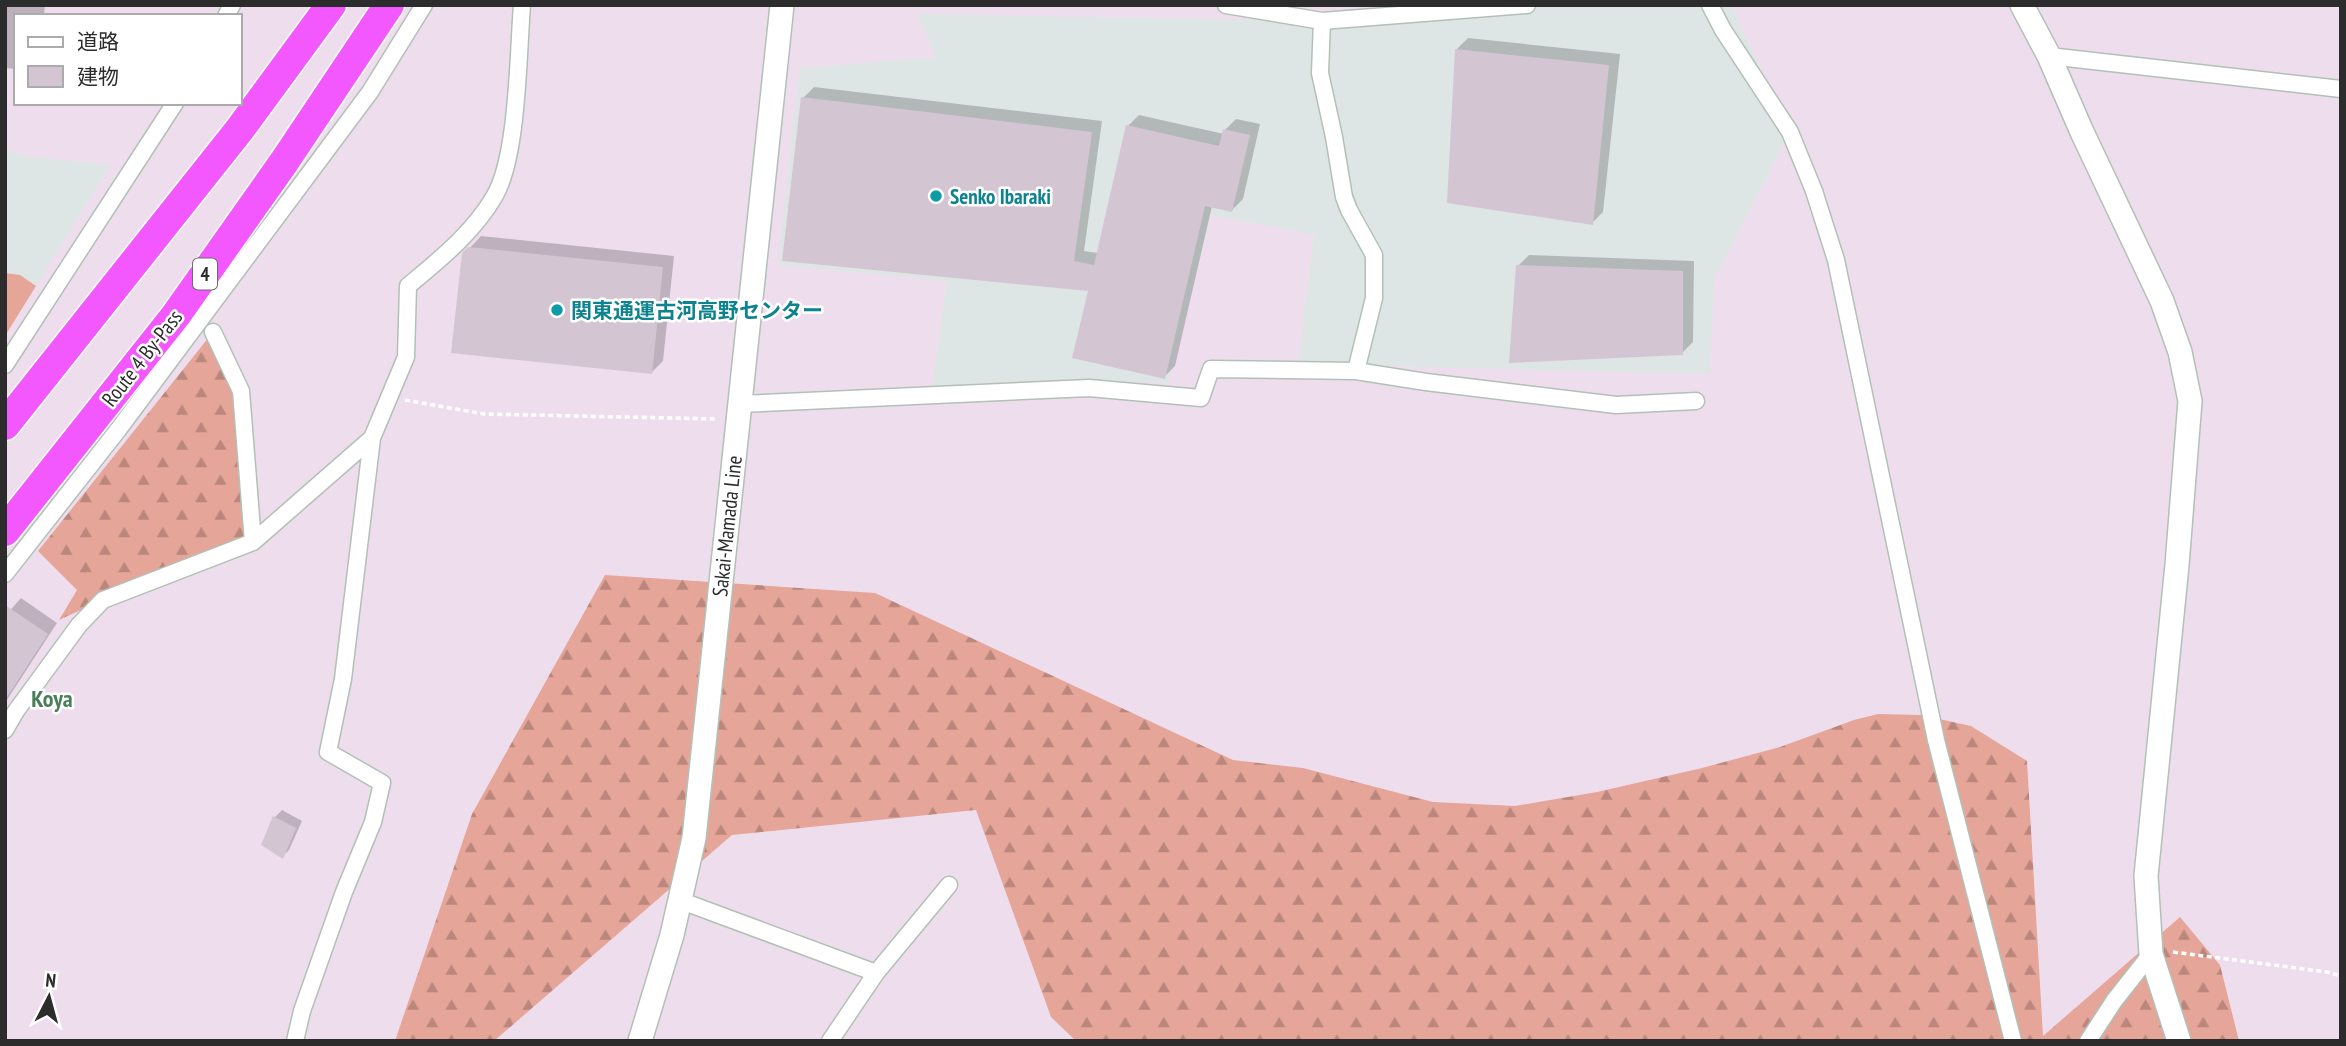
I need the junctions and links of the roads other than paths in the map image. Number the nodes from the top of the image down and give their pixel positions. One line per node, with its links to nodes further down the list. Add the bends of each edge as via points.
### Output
1 (331, 5): 19 (highway, via 240,129)
2 (389, 5): 21 (highway, Route 4 By-Pass / 4, via 176,315)
3 (424, 5): 23 (street, via 370,92)
4 (522, 5): 20 (street, via 512,131 503,178 494,198 458,243 408,286 406,357)
5 (782, 5): 18 (street, Sakai-Mamada Line)
6 (1226, 5): 10 (street)
7 (1527, 5): 10 (street)
8 (1710, 5): 32 (street, via 1790,132 1836,260 1936,740)
9 (2022, 5): 11 (street)
10 (1322, 21): 16 (street, via 1320,73 1344,197 1374,255 1374,298)
11 (2049, 57): 12 (street); 27 (street, via 2162,301 2180,352 2190,401 2147,876)
12 (2341, 89)
13 (174, 105): 15 (street)
14 (213, 332): 22 (street, via 242,391)
15 (5, 365)
16 (1356, 371): 17 (street, via 1616,405); 18 (street, via 1211,369 1200,398 1090,388)
17 (1696, 401)
18 (739, 412): 26 (street, Sakai-Mamada Line, via 694,838)
19 (6, 422)
20 (372, 438): 22 (street); 29 (street, via 344,679 328,751 382,783 373,822 344,891)
21 (5, 531)
22 (253, 542): 24 (street, via 103,600 71,636)
23 (5, 574)
24 (5, 730)
25 (949, 885): 28 (street)
26 (679, 900): 28 (street); 30 (street, Sakai-Mamada Line)
27 (2150, 952): 33 (street); 34 (street)
28 (876, 973): 31 (street)
29 (295, 1041)
30 (640, 1041)
31 (830, 1041)
32 (2013, 1041)
33 (2088, 1041)
34 (2179, 1041)

